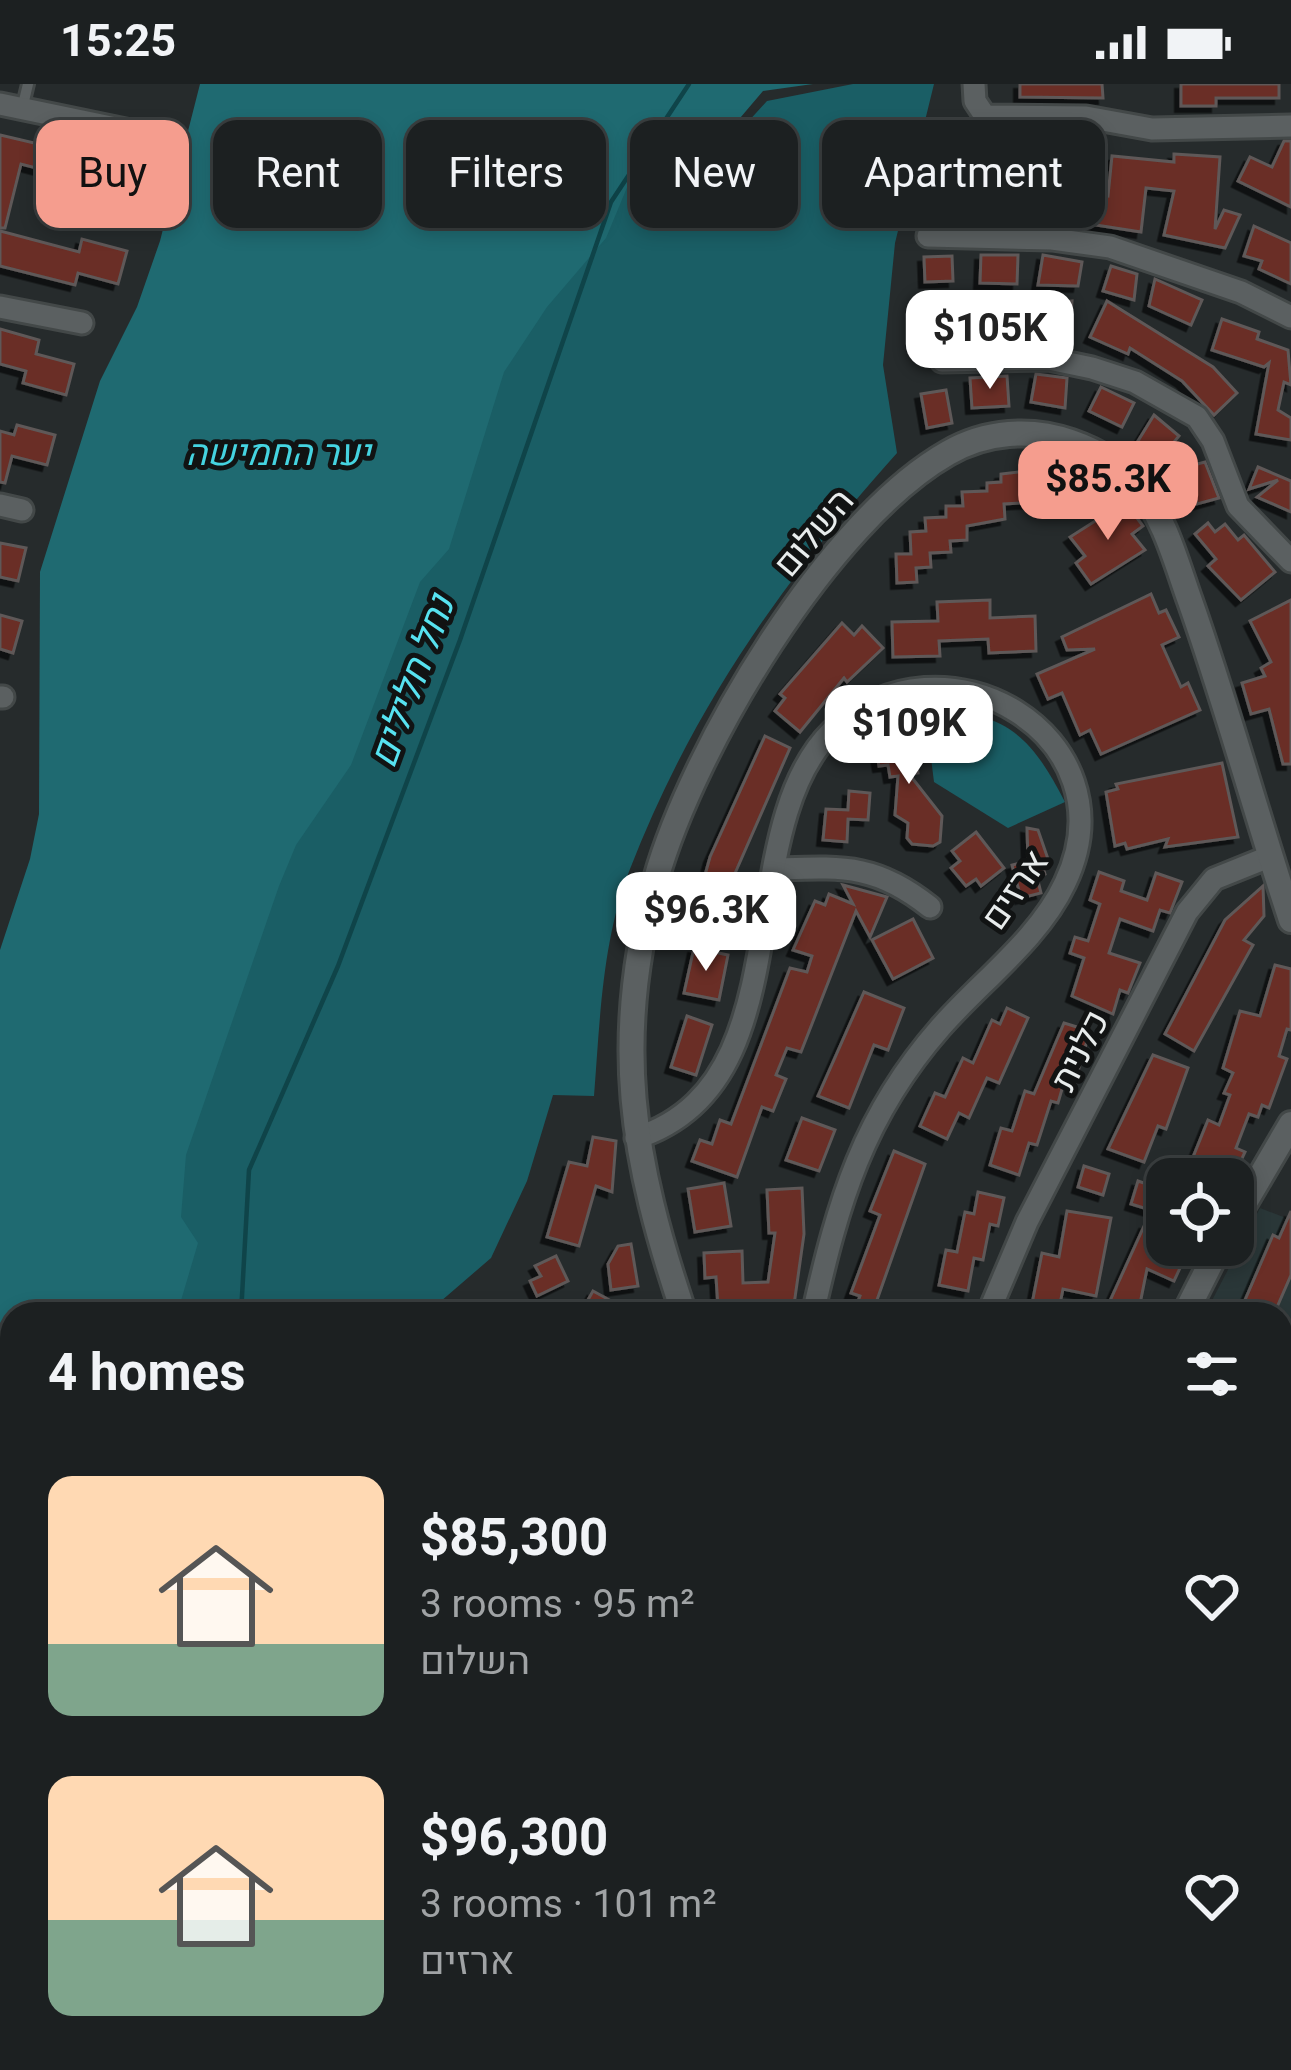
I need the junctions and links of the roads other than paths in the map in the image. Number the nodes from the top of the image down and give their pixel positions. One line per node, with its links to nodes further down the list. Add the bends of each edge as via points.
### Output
1 (28, 84): 3 (lane)
2 (974, 84): 5 (street, via 985,116 1006,119 1086,116 1153,129)
3 (11, 107): 4 (street)
4 (75, 120)
5 (1291, 126)
6 (928, 236): 8 (street, via 1110,248)
7 (0, 308): 9 (street)
8 (1291, 317)
9 (82, 323)
10 (942, 361): 11 (street, via 1049,359 1136,382 1197,417 1238,506)
11 (1291, 561)
12 (1271, 856): 15 (street, השלום); 17 (street, השלום, via 1223,694 1162,525 1140,488 1119,466 1055,436 1018,433 952,450 891,495 817,580 747,686 676,824 656,880 630,1030); 22 (street, כלנית, via 1214,878 1187,912)
13 (777, 869): 14 (street, via 880,874); 17 (street, ארזים, via 745,1009 722,1066 683,1118); 21 (street, ארזים, via 810,760 831,732 889,697 939,686 996,700 1047,739 1077,780 1082,837 1060,893 913,1061 876,1118 842,1193)
14 (930, 907)
15 (1291, 920)
16 (1291, 1124): 18 (street)
17 (636, 1138): 20 (street, השלום)
18 (1254, 1187)
19 (1210, 1266): 23 (street)
20 (680, 1302)
21 (816, 1302)
22 (993, 1302)
23 (1192, 1302)

